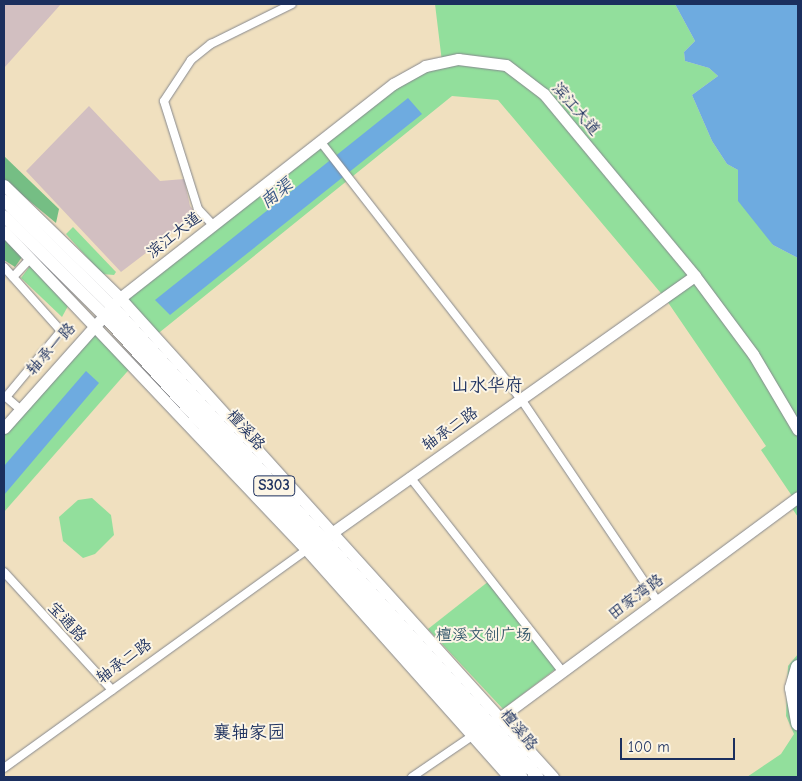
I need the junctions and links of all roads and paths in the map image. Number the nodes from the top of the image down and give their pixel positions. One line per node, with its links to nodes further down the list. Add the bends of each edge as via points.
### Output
1 (292, 4): 6 (street, via 211,44 191,60 164,101 198,209)
2 (321, 143): 6 (street, 滨江大道); 10 (street, 滨江大道, via 393,84 425,66 458,59 506,65 544,94); 13 (street)
3 (4, 185): 7 (street)
4 (4, 200): 5 (main road, 檀溪路 / S303)
5 (8, 219): 7 (street); 8 (street); 12 (main road, 檀溪路 / S303)
6 (213, 225): 12 (street, 滨江大道)
7 (54, 232): 12 (street)
8 (31, 258): 11 (street); 12 (street)
9 (4, 267): 11 (street)
10 (695, 276): 13 (street, 轴承二路); 16 (street, 滨江大道, via 752,354)
11 (12, 277): 14 (street, via 61,331 6,397)
12 (107, 311): 14 (street, 轴承一路); 19 (main road, 檀溪路 / S303); 19 (street)
13 (521, 399): 17 (street, 轴承二路); 21 (street)
14 (20, 409): 15 (street, 轴承一路)
15 (4, 428)
16 (798, 430)
17 (410, 477): 19 (street, 轴承二路); 23 (street)
18 (798, 497): 21 (street, 田家湾路)
19 (318, 542): 24 (street, 轴承二路); 25 (main road, 檀溪路 / S303); 27 (main road, 檀溪路 / S303)
20 (4, 572): 24 (street, 宝通路)
21 (657, 601): 23 (street, 田家湾路)
22 (798, 666): 26 (highway, via 792,688)
23 (563, 672): 25 (street, 田家湾路)
24 (112, 690): 28 (street, 轴承二路)
25 (496, 720): 32 (main road, 檀溪路 / S303); 33 (street)
26 (798, 722)
27 (477, 733): 29 (street); 30 (street); 31 (main road, 檀溪路 / S303)
28 (4, 768)
29 (412, 777)
30 (509, 777)
31 (522, 777)
32 (538, 777)
33 (554, 777)

